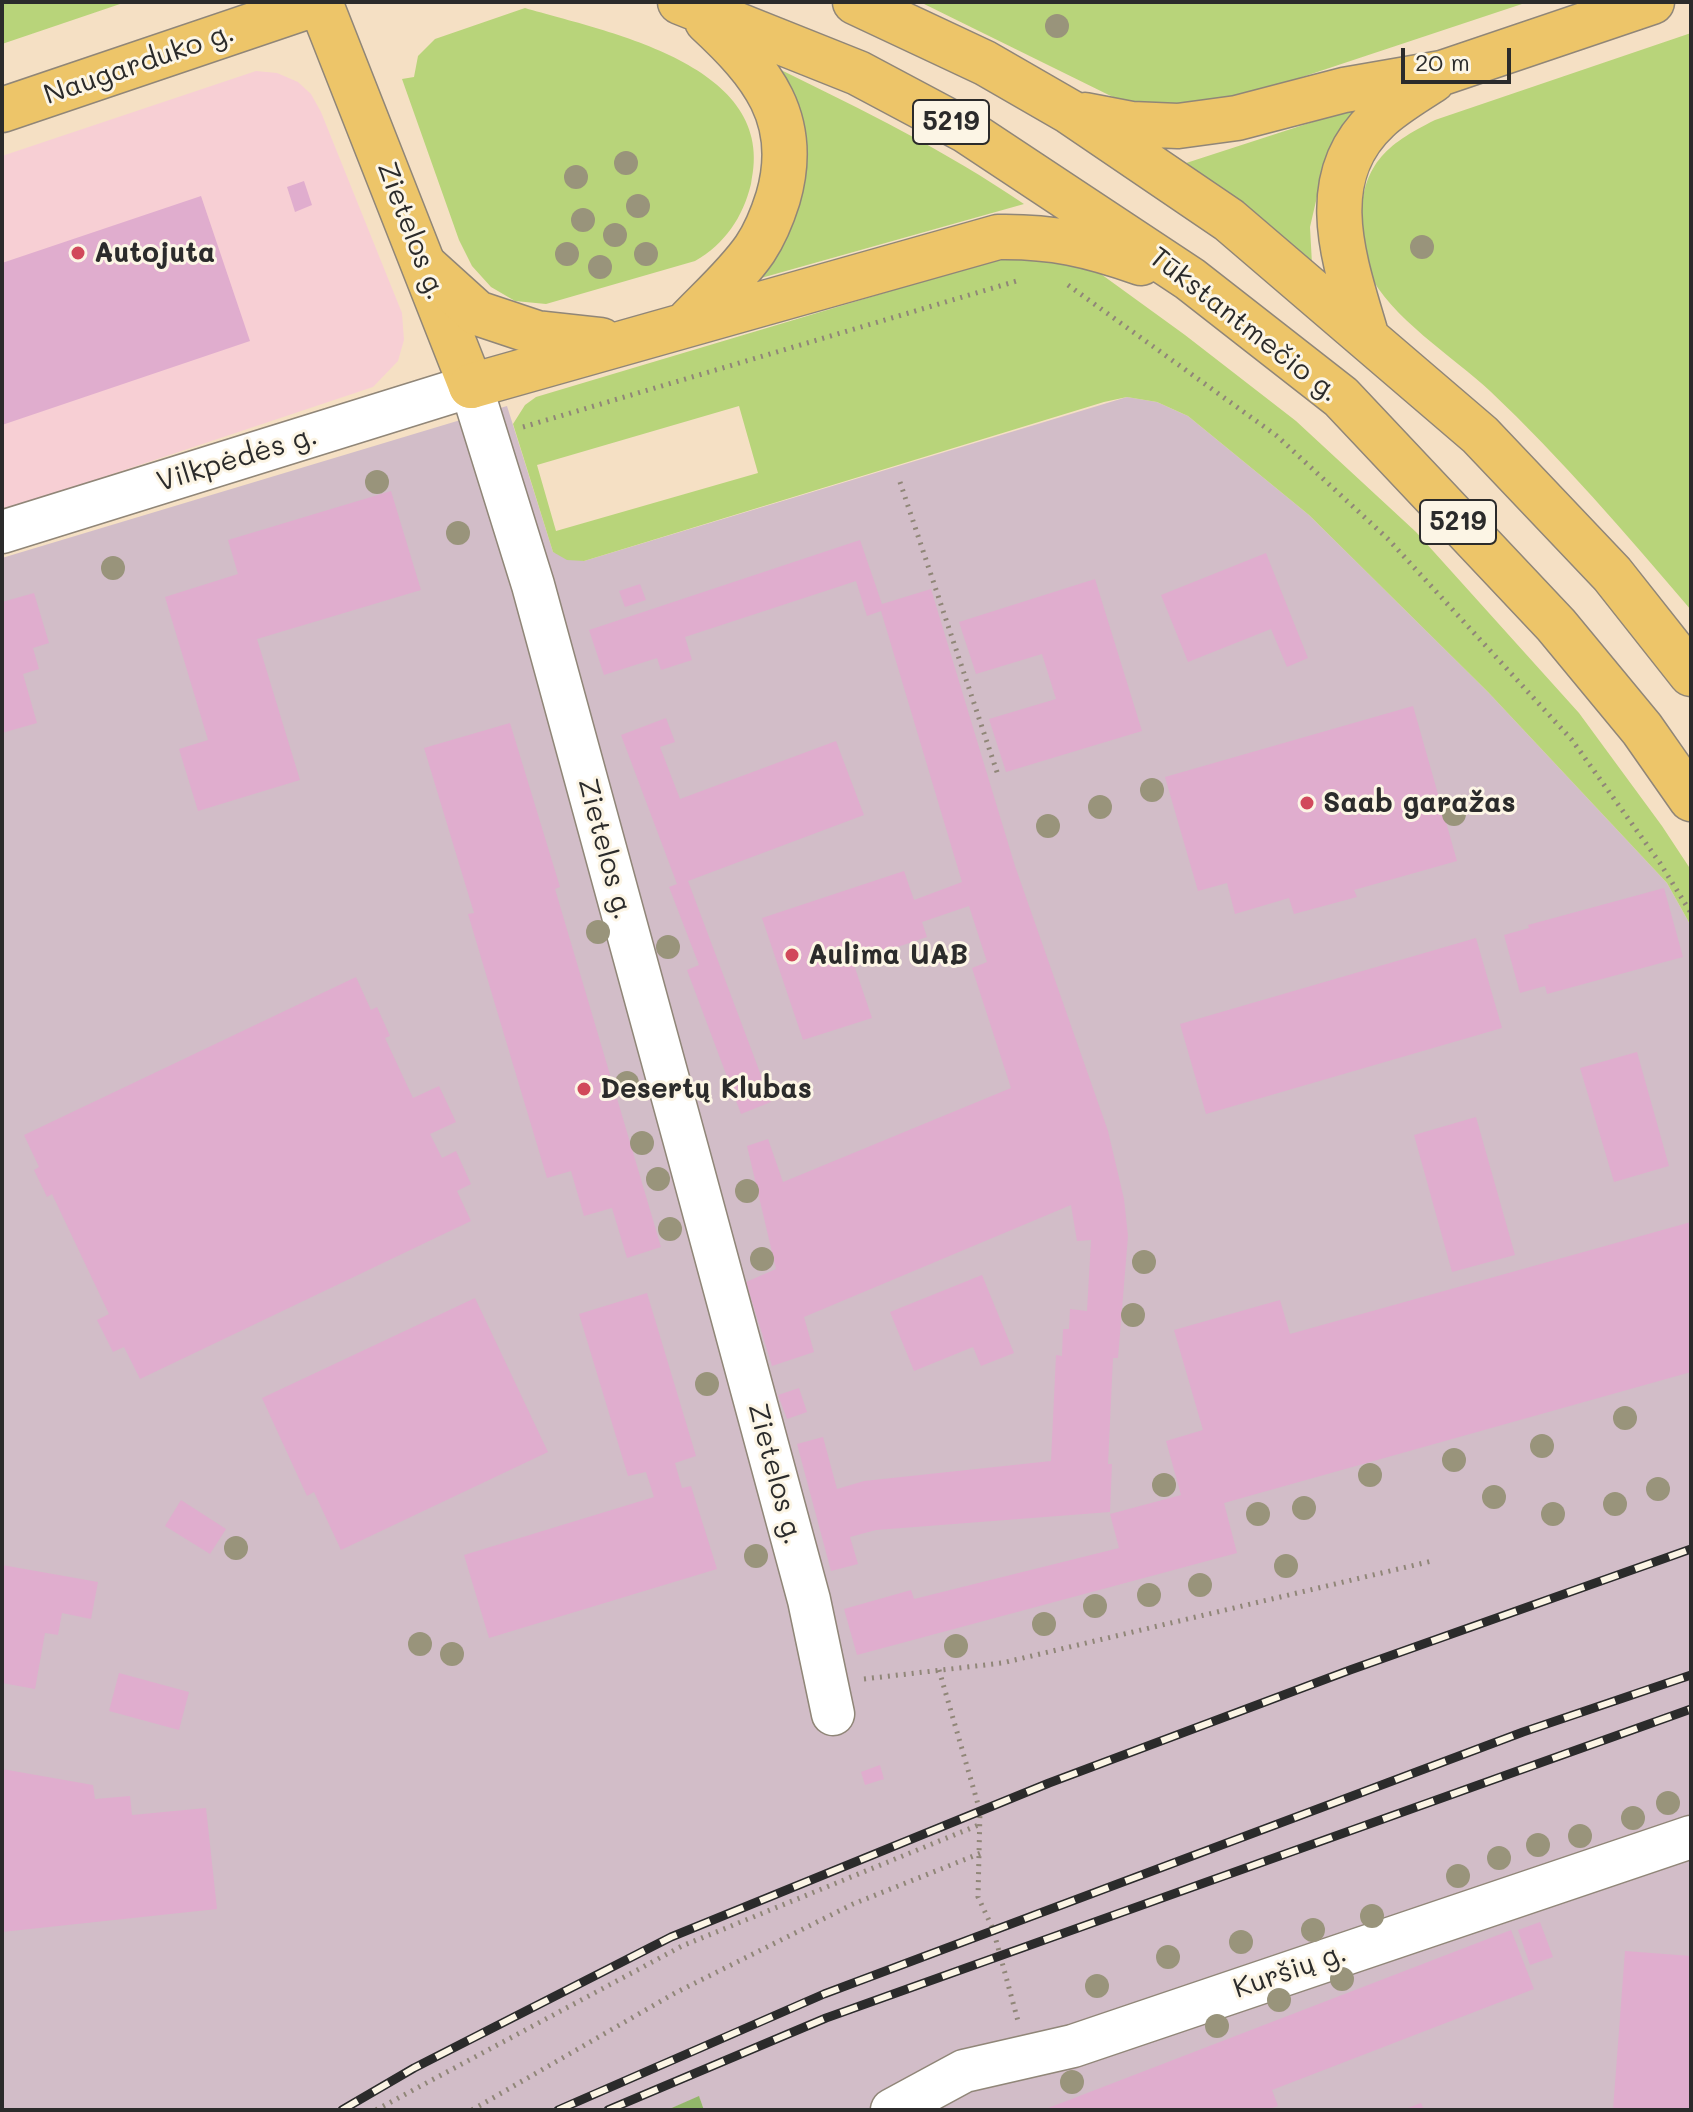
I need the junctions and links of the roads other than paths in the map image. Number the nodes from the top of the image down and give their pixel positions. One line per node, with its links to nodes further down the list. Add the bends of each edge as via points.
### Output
1 (321, 2): 6 (main road, Naugarduko g.); 8 (main road, Zietelos g.)
2 (855, 2): 7 (main road, 5219, via 985,63)
3 (1652, 2): 5 (main road)
4 (685, 4): 9 (main road, Tūkstantmečio g. / 5219, via 858,73 965,130); 10 (main road, via 746,58 781,119 787,148 778,195 757,247)
5 (1442, 73): 7 (main road, via 1178,126); 11 (main road, via 1378,119 1353,151 1340,186 1340,235)
6 (2, 110)
7 (1070, 112): 11 (main road, 5219, via 1229,220)
8 (425, 266): 12 (main road, via 477,313 537,333); 13 (main road, Zietelos g.)
9 (1190, 279): 10 (main road, via 1090,245 1045,236 998,237); 16 (main road, Tūkstantmečio g. / 5219, via 1341,397 1556,625 1642,729)
10 (686, 324): 12 (main road)
11 (1367, 338): 15 (main road, 5219, via 1480,435 1612,574)
12 (624, 342): 13 (main road)
13 (471, 386): 14 (street, Vilkpėdės g.); 17 (street, Zietelos g., via 533,585 809,1600)
14 (2, 532)
15 (1691, 674)
16 (1691, 799)
17 (830, 1698)
18 (1691, 1837): 19 (street, Kuršių g., via 1073,2046 964,2071)
19 (892, 2110)

